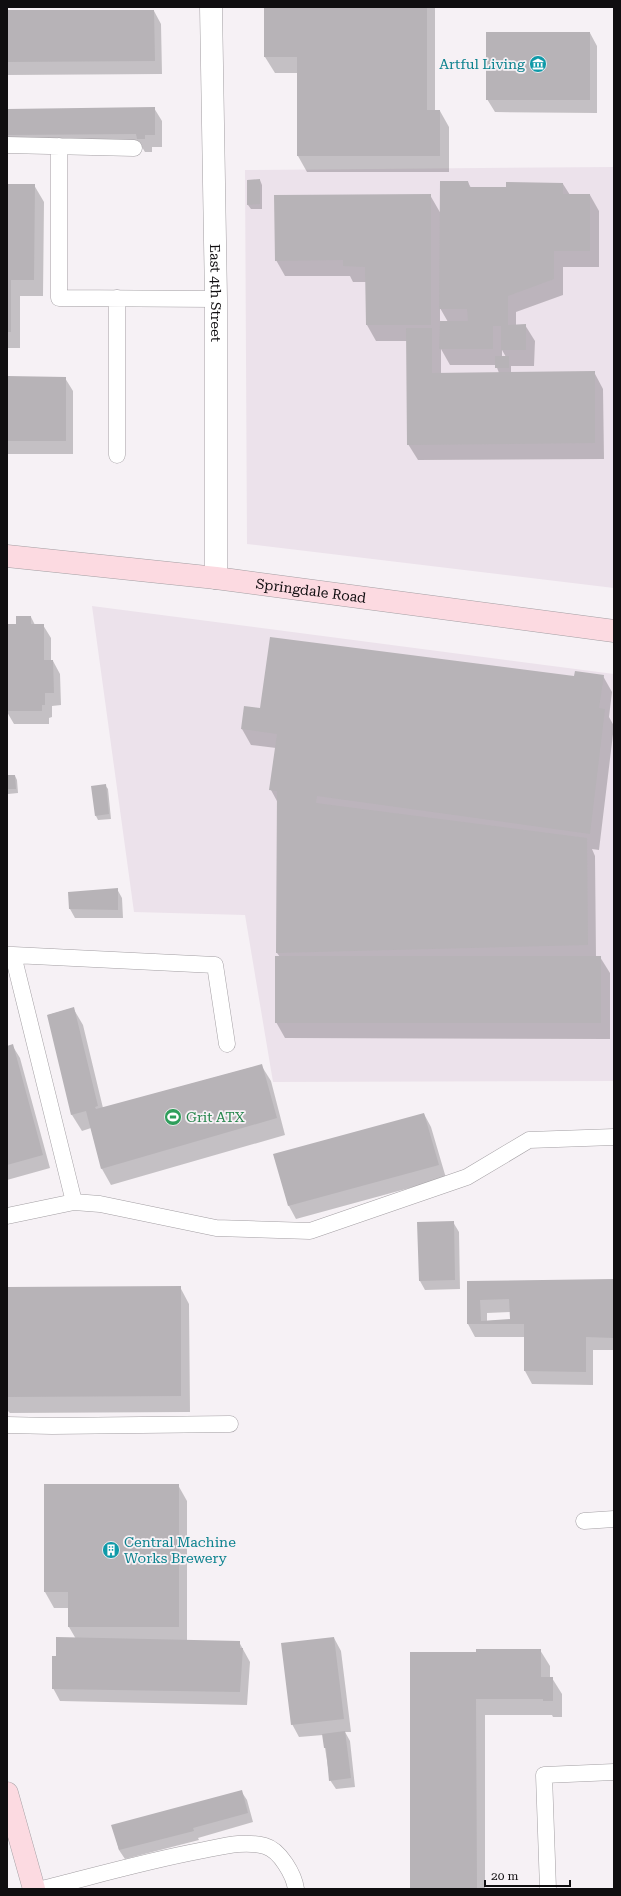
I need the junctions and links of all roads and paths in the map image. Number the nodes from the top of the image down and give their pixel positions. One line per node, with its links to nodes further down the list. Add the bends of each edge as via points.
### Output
1 (211, 7): 6 (street, East 4th Street)
2 (7, 145): 3 (lane)
3 (59, 146): 4 (lane); 5 (lane, via 59,298)
4 (134, 148)
5 (117, 298): 6 (lane); 7 (lane)
6 (216, 299): 9 (street, East 4th Street)
7 (117, 456)
8 (7, 556): 9 (main road, Springdale Road)
9 (216, 578): 10 (main road, Springdale Road)
10 (614, 631)
11 (10, 955): 12 (lane, via 215,965); 14 (lane)
12 (228, 1044)
13 (614, 1137): 14 (lane, via 529,1140 467,1178 310,1231 216,1228 100,1204)
14 (74, 1202): 15 (lane)
15 (7, 1216)
16 (230, 1424): 17 (lane)
17 (7, 1425)
18 (614, 1519): 19 (lane)
19 (584, 1521)
20 (614, 1772): 25 (lane, via 544,1775)
21 (7, 1793): 22 (main road)
22 (34, 1889)
23 (42, 1889): 24 (lane, via 167,1857 242,1843 267,1846 282,1859 294,1878)
24 (296, 1889)
25 (548, 1889)

